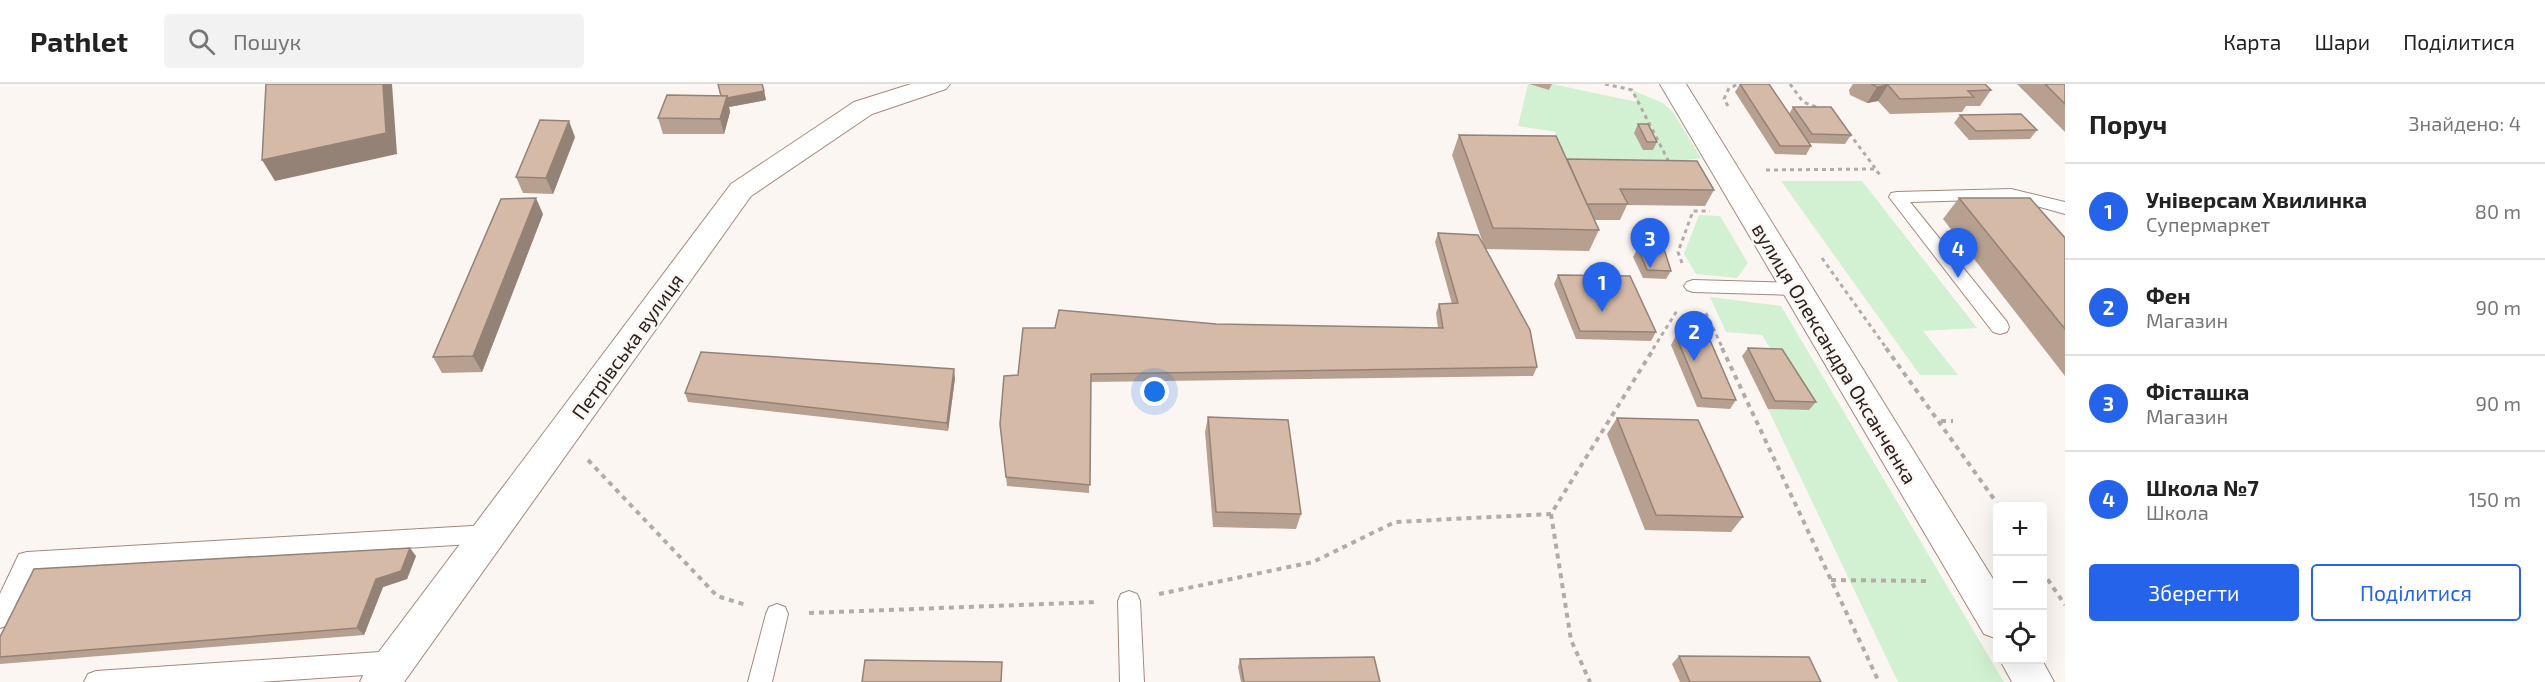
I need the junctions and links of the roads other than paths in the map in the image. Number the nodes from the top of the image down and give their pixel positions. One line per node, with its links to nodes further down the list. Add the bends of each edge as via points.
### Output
1 (937, 84): 7 (street, Петрівська вулиця, via 863,108 741,190)
2 (1673, 84): 5 (street, вулиця Олександра Оксанченка)
3 (2065, 208): 6 (lane, via 2011,194 1897,197)
4 (1693, 286): 5 (lane)
5 (1795, 289): 10 (street, вулиця Олександра Оксанченка)
6 (2000, 327)
7 (489, 534): 11 (lane, via 27,561); 13 (street, Петрівська вулиця)
8 (1129, 601): 16 (lane)
9 (777, 614): 15 (lane)
10 (1993, 614)
11 (0, 618)
12 (2023, 664): 17 (street)
13 (388, 672): 14 (lane)
14 (96, 682)
15 (760, 682)
16 (1132, 682)
17 (2034, 682)

